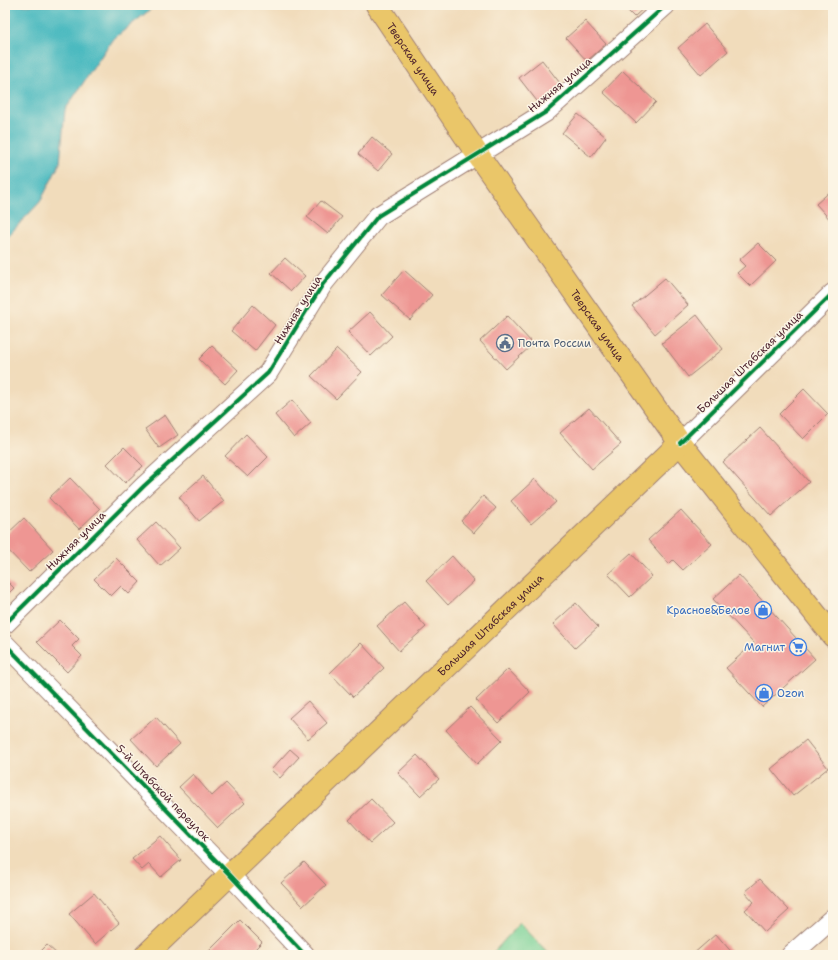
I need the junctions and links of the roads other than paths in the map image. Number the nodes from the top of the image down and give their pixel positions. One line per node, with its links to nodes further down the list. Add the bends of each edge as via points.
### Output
1 (376, 5): 3 (main road, Тверская улица)
2 (666, 5): 3 (street, Нижняя улица, via 546,112)
3 (478, 155): 5 (main road, Тверская улица); 6 (street, Нижняя улица, via 378,216 323,284 268,373 144,486)
4 (833, 293): 5 (street, Большая Штабская улица)
5 (680, 443): 7 (main road, Тверская улица); 9 (main road, Большая Штабская улица)
6 (5, 624)
7 (833, 636)
8 (5, 644): 9 (street, 5-й Штабской переулок)
9 (230, 875): 11 (main road, Большая Штабская улица); 12 (street, 5-й Штабской переулок)
10 (833, 918): 13 (street)
11 (146, 955)
12 (305, 955)
13 (791, 955)

